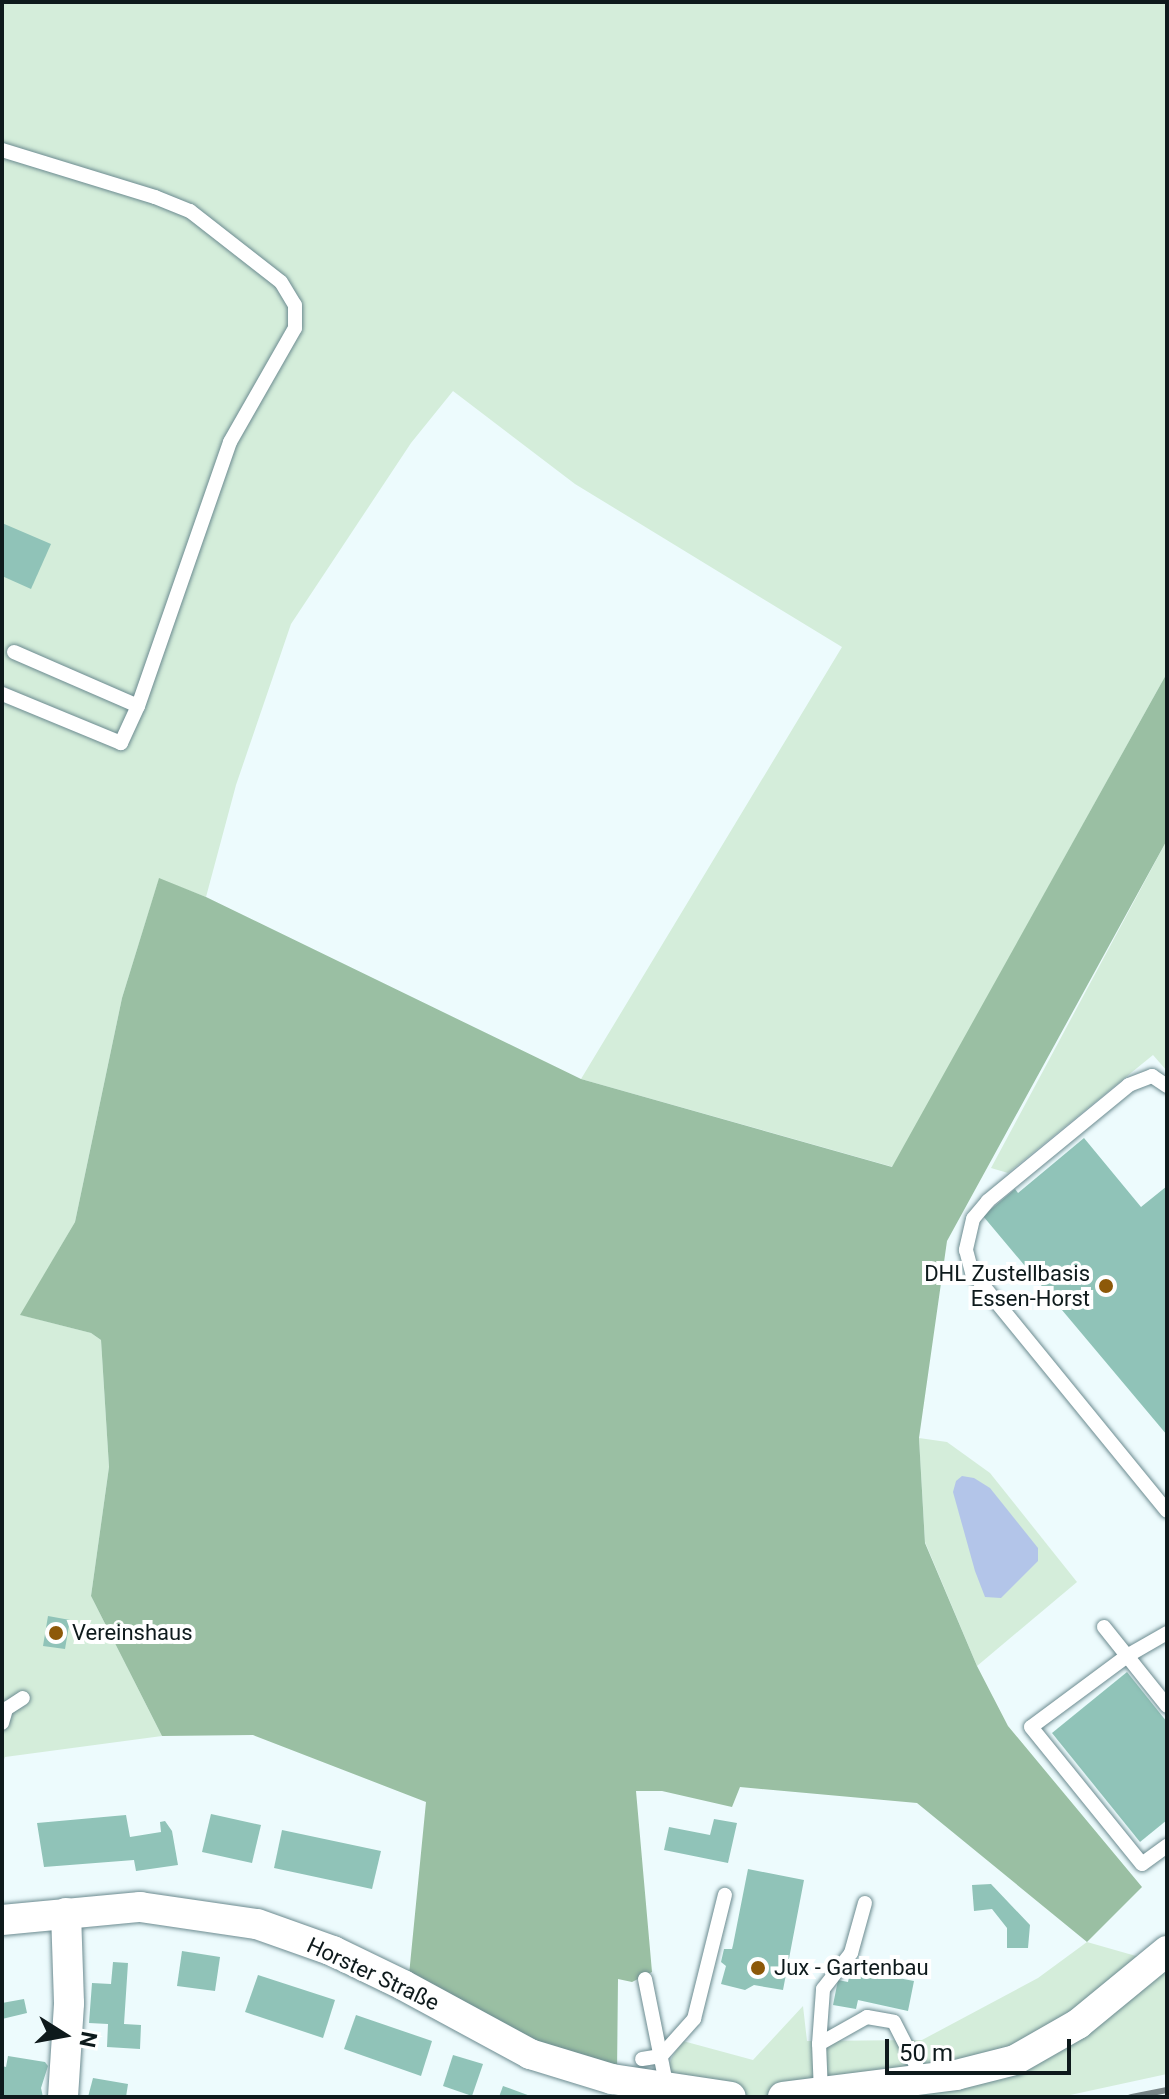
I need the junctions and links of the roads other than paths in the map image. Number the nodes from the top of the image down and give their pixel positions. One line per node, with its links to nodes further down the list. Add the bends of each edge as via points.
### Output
1 (2, 150): 4 (lane, via 190,211 281,282 295,305 295,328 230,442)
2 (14, 652): 4 (lane)
3 (2, 694): 4 (lane, via 121,743)
4 (138, 706)
5 (1167, 1086): 6 (lane, via 1152,1076 1117,1095 988,1201 973,1219 966,1250 972,1272)
6 (1167, 1511)
7 (1104, 1627): 9 (lane)
8 (1167, 1633): 9 (lane)
9 (1127, 1656): 11 (lane); 13 (lane, via 1031,1727 1142,1864)
10 (23, 1698): 12 (lane, via 6,1709)
11 (1167, 1706)
12 (2, 1723)
13 (1167, 1846)
14 (725, 1895): 21 (lane, via 694,2019)
15 (865, 1903): 20 (lane, via 851,1953 823,1989)
16 (66, 1913): 17 (street, Horster Straße); 24 (street, Horster Straße, via 140,1907 257,1924 347,1958 530,2054); 26 (street, via 69,2003)
17 (2, 1920)
18 (1167, 1951): 23 (street, via 1078,2024 1015,2060)
19 (645, 1979): 21 (lane)
20 (819, 2044): 23 (lane, via 867,2017 894,2022); 25 (lane)
21 (661, 2056): 22 (lane); 24 (lane)
22 (642, 2059)
23 (923, 2079): 25 (street)
24 (667, 2093): 27 (street, Horster Straße)
25 (821, 2093): 28 (street)
26 (63, 2097)
27 (731, 2097)
28 (783, 2097)

